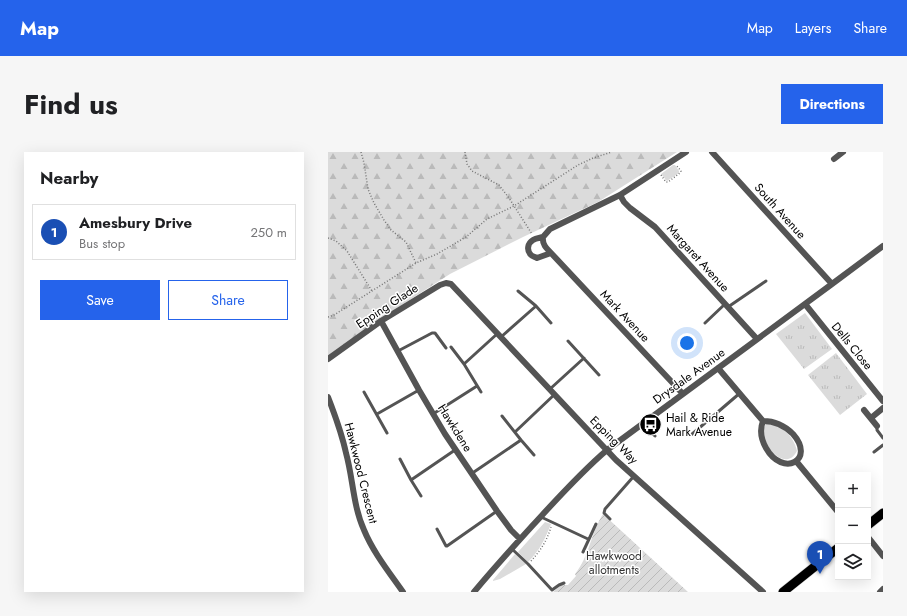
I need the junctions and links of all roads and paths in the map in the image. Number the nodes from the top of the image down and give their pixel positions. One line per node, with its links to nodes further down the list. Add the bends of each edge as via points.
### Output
1 (361, 152): 17 (path, via 368,189 374,203 391,230 406,242)
2 (465, 152): 11 (path, via 467,164 472,171 499,185)
3 (612, 152): 11 (path, via 578,165)
4 (686, 152): 8 (street)
5 (712, 152): 19 (street, South Avenue)
6 (842, 152): 7 (street)
7 (834, 159)
8 (672, 161): 9 (street); 9 (path, via 681,171 668,182)
9 (657, 171): 10 (street)
10 (620, 196): 12 (street, via 550,228); 24 (street, Margaret Avenue, via 630,208 655,227)
11 (514, 206): 14 (path); 17 (path, via 487,219 466,237 437,254)
12 (543, 237): 14 (street); 16 (street, Mark Avenue, via 542,241)
13 (328, 238): 20 (path, via 347,251)
14 (535, 239): 16 (street, via 529,244 531,255 537,258)
15 (883, 246): 19 (street, Drysdale Avenue)
16 (551, 253): 46 (street, Mark Avenue)
17 (416, 263): 20 (path)
18 (766, 281): 24 (lane)
19 (832, 284): 23 (street, Drysdale Avenue)
20 (372, 291): 26 (path)
21 (518, 291): 25 (lane)
22 (459, 292): 27 (street, Epping Glade, via 451,284 440,285); 30 (street, Epping Way)
23 (805, 304): 31 (street, Drysdale Avenue); 49 (street, Dells Close)
24 (727, 305): 29 (lane); 31 (street, Margaret Avenue)
25 (536, 306): 28 (lane); 30 (lane)
26 (328, 317)
27 (381, 321): 35 (street, Hawkdene); 37 (street, Epping Glade)
28 (551, 323)
29 (705, 323)
30 (499, 335): 38 (lane); 45 (street, Epping Way)
31 (757, 339): 39 (street, Drysdale Avenue)
32 (568, 340): 36 (lane)
33 (451, 347): 38 (lane)
34 (446, 348): 35 (lane, via 435,333 432,333)
35 (398, 351): 42 (street, Hawkdene)
36 (584, 358): 40 (lane); 45 (lane)
37 (328, 359)
38 (464, 364): 41 (lane)
39 (718, 368): 46 (street, Drysdale Avenue); 47 (street)
40 (599, 375)
41 (477, 386): 44 (lane); 53 (lane)
42 (419, 390): 52 (lane); 53 (street, Hawkdene)
43 (364, 392): 52 (lane)
44 (481, 392)
45 (552, 392): 59 (lane); 67 (street, Epping Way)
46 (683, 394): 57 (street, Drysdale Avenue)
47 (740, 394): 56 (street); 61 (lane)
48 (328, 398): 95 (street, Hawkwood Crescent, via 346,453 363,529 371,546)
49 (883, 401)
50 (883, 408): 55 (street)
51 (864, 410): 55 (street)
52 (377, 414): 60 (lane)
53 (432, 414): 66 (street, Hawkdene)
54 (502, 416): 59 (lane)
55 (871, 418): 58 (street)
56 (763, 422): 71 (street, via 785,427 795,437 800,449); 71 (street, via 762,442 769,453 778,462 792,464)
57 (642, 424): 62 (lane); 67 (street, Drysdale Avenue)
58 (877, 426): 63 (lane)
59 (515, 432): 64 (lane)
60 (387, 433)
61 (691, 435)
62 (655, 436)
63 (883, 438)
64 (521, 440): 69 (lane); 72 (lane)
65 (883, 445): 68 (lane)
66 (455, 450): 72 (street, Hawkdene); 74 (lane)
67 (607, 450): 73 (street, Epping Way); 79 (street, Drysdale Avenue, via 571,483)
68 (874, 452)
69 (534, 455)
70 (400, 459): 74 (lane)
71 (796, 461): 76 (street)
72 (471, 474): 77 (street, Hawkdene)
73 (634, 476): 80 (lane, via 605,509 604,513); 97 (street, Epping Way)
74 (411, 480): 75 (lane)
75 (421, 496)
76 (835, 508)
77 (497, 511): 84 (lane, via 447,546); 85 (street, Hawkdene)
78 (883, 513): 82 (main road)
79 (540, 517): 81 (lane); 85 (street, Drysdale Avenue)
80 (610, 519)
81 (553, 523): 86 (lane); 92 (path, via 546,542)
82 (871, 523)
83 (596, 524): 86 (lane)
84 (437, 529)
85 (520, 539): 88 (street, Drysdale Avenue)
86 (588, 539): 90 (lane)
87 (871, 541): 91 (street)
88 (512, 548): 92 (lane); 96 (street, Drysdale Avenue)
89 (835, 550): 98 (main road)
90 (583, 552)
91 (883, 556)
92 (528, 564): 93 (lane, via 552,590)
93 (564, 583)
94 (883, 589): 99 (street)
95 (403, 592)
96 (474, 592)
97 (763, 592)
98 (783, 592)
99 (880, 592)

